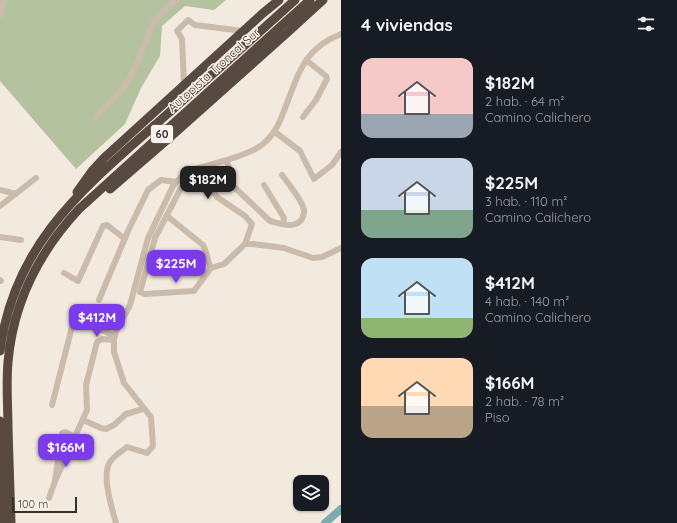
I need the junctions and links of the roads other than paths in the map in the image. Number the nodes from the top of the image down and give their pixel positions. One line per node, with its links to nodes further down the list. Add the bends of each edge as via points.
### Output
1 (4, 0): 7 (street)
2 (177, 0): 12 (street, via 157,17 146,36 132,75 124,87)
3 (279, 0): 8 (highway)
4 (295, 0): 26 (highway, Autopista Troncal Sur / 60, via 104,171)
5 (310, 0): 36 (highway, Autopista Troncal Sur / 60, via 79,209 50,244)
6 (323, 0): 36 (highway, via 85,211 67,229)
7 (0, 16)
8 (243, 31): 11 (highway); 11 (street, via 195,25 188,20 177,31 182,39)
9 (341, 34): 10 (street, via 323,42)
10 (306, 60): 13 (street, via 327,79); 14 (street)
11 (184, 84): 26 (highway, via 104,158 79,188)
12 (94, 117)
13 (303, 117)
14 (275, 132): 15 (street, via 300,152 314,179 332,165); 16 (street, via 257,149)
15 (341, 152)
16 (227, 160): 17 (street); 28 (street, via 232,185 270,221)
17 (200, 167): 18 (street); 21 (street, via 188,172)
18 (202, 175): 27 (street, via 192,178 181,188); 32 (street, via 217,197 251,222)
19 (282, 175): 28 (street, via 303,207 304,215 300,222 293,225)
20 (36, 178): 24 (street)
21 (176, 182): 30 (street, via 161,180 148,190); 38 (street, via 148,238 130,305)
22 (264, 185): 28 (street, via 284,218)
23 (0, 190): 24 (street)
24 (16, 194): 25 (street)
25 (0, 206)
26 (69, 206): 39 (highway, Autopista Troncal Sur / 60, via 44,236 24,270 10,306)
27 (167, 216): 34 (street, via 203,245); 34 (street, via 155,238 140,292 145,294 194,291)
28 (283, 224)
29 (0, 236): 31 (street)
30 (125, 238): 35 (street, via 107,225 103,226 78,281); 37 (street)
31 (21, 240)
32 (245, 244): 33 (street, via 284,248 313,258 322,258); 34 (street, via 224,264)
33 (341, 248)
34 (211, 268)
35 (64, 273)
36 (29, 281): 48 (highway, Autopista Troncal Sur / 60, via 14,327 8,362)
37 (98, 300)
38 (114, 338): 40 (street, via 74,319); 41 (street, via 114,352 124,383); 42 (street, via 97,342 86,385 87,410)
39 (0, 351)
40 (52, 405)
41 (143, 409): 42 (street, via 126,414 106,429); 49 (street, via 151,417 153,446 147,452 127,447 112,458 107,469 109,498)
42 (83, 420): 44 (street)
43 (0, 421): 47 (highway)
44 (75, 437): 45 (street); 45 (street, via 62,433)
45 (55, 481): 46 (street)
46 (49, 498)
47 (4, 523)
48 (10, 523)
49 (116, 523)

